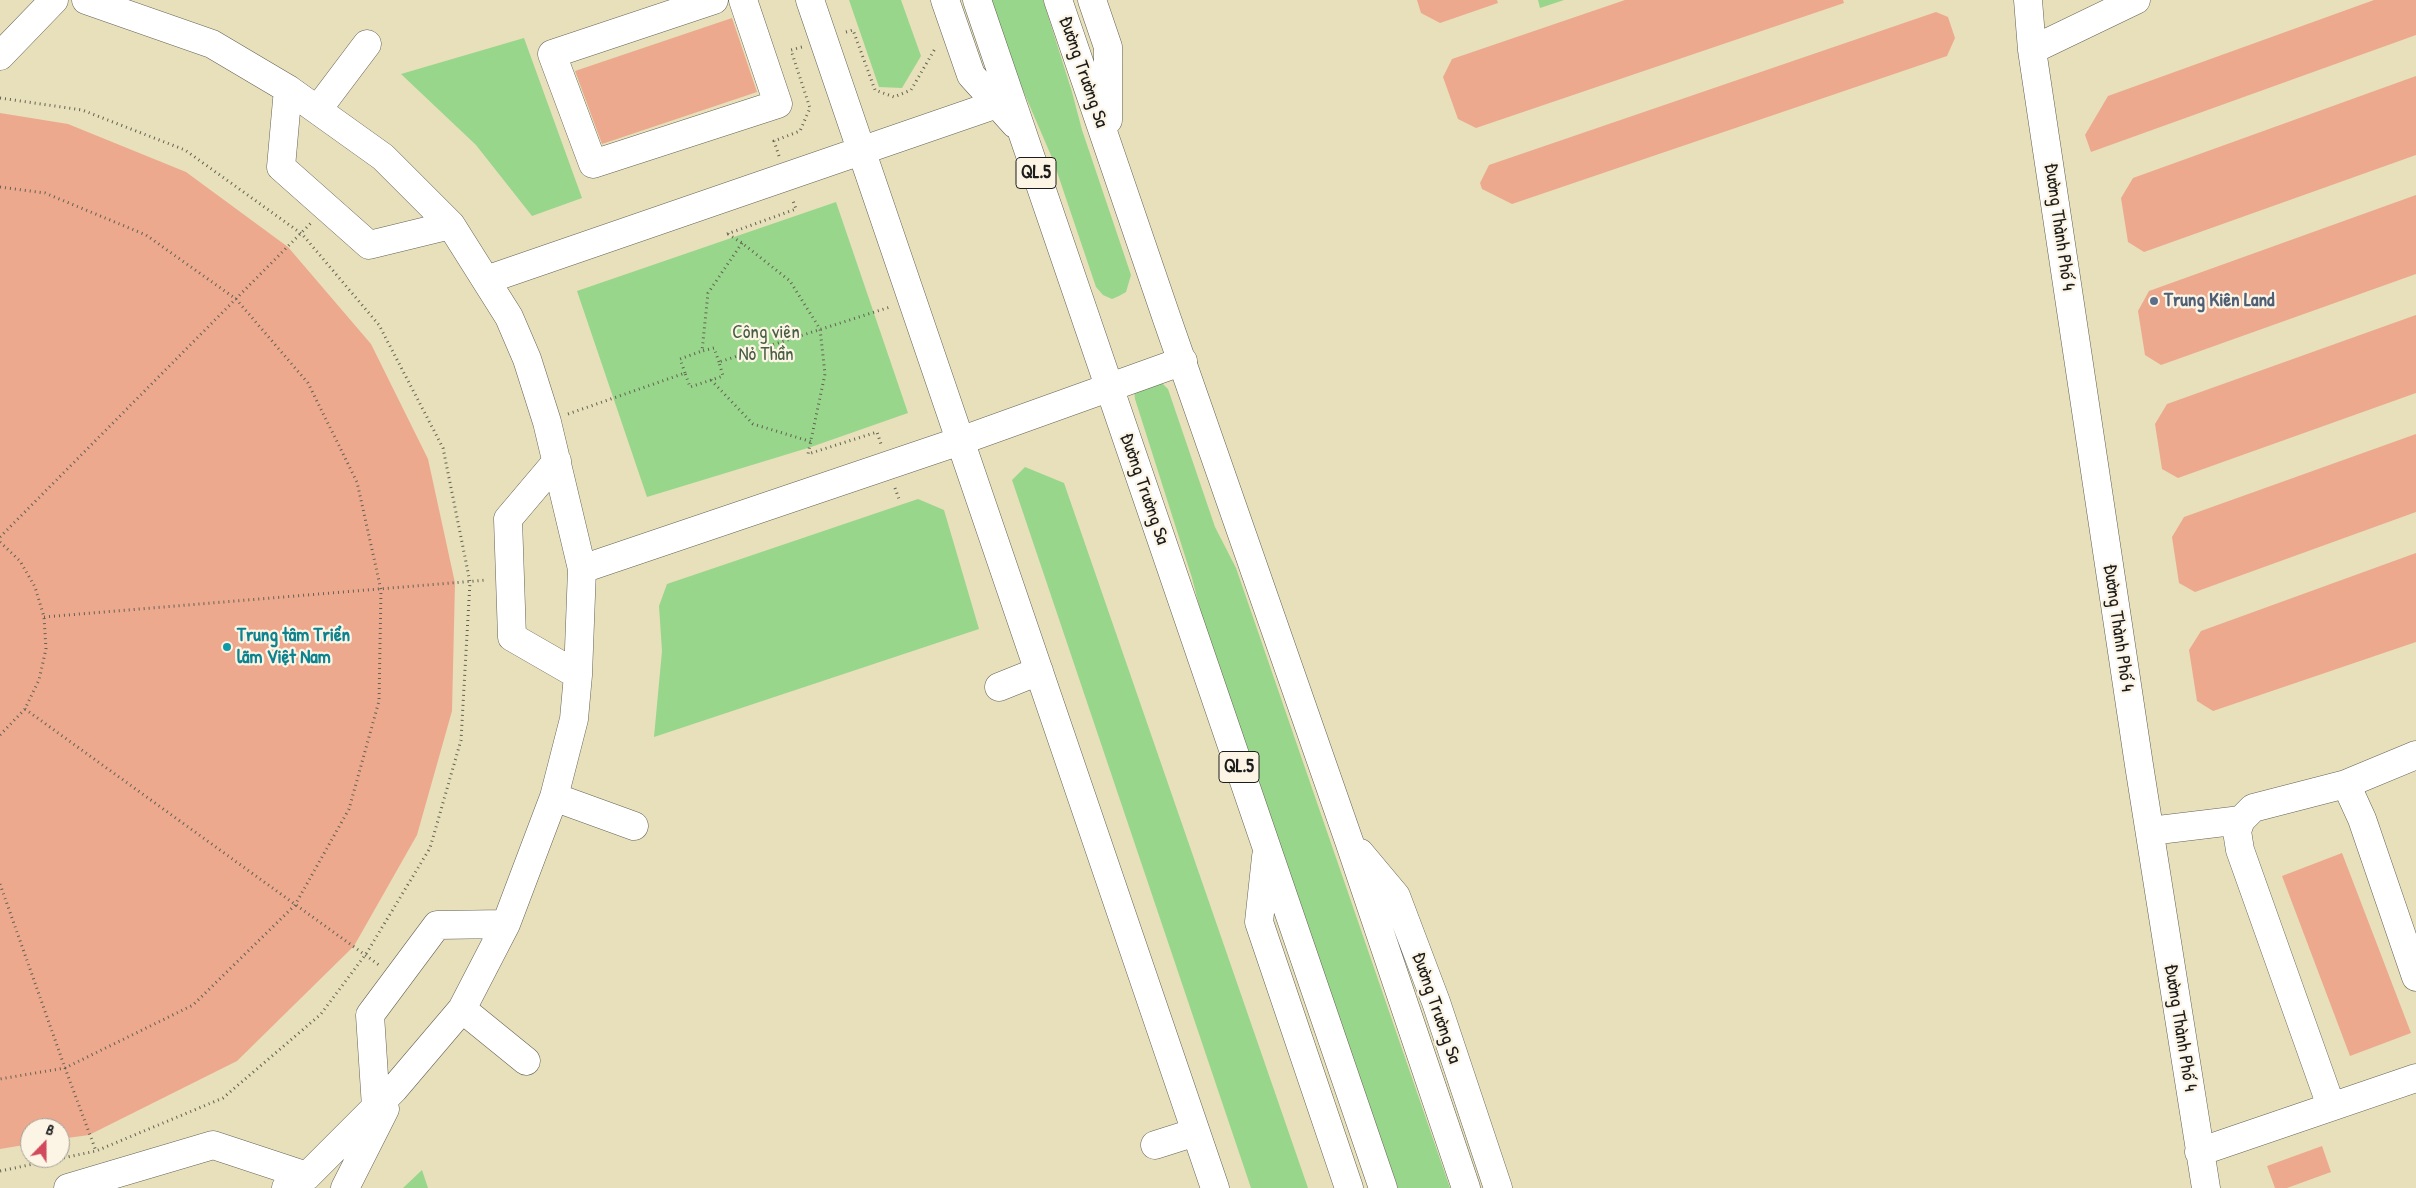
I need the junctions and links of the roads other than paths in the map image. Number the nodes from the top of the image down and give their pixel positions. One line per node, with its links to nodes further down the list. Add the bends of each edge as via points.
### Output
1 (54, 0): 13 (main road)
2 (714, 0): 3 (main road, via 552,54 593,164 778,104)
3 (743, 0)
4 (810, 0): 20 (main road)
5 (945, 0): 16 (main road, Đường Trường Sa / QL.5, via 971,76)
6 (977, 0): 18 (main road, Đường Trường Sa / QL.5)
7 (1058, 0): 19 (main road, Đường Trường Sa)
8 (1092, 0): 19 (main road, Đường Trường Sa, via 1108,47)
9 (2028, 0): 14 (main road, Đường Thành Phố 4)
10 (2136, 0): 14 (main road)
11 (99, 2): 15 (main road, via 212,44)
12 (367, 44): 17 (main road)
13 (0, 56)
14 (2034, 59): 36 (main road, Đường Thành Phố 4)
15 (288, 89): 17 (main road); 21 (main road, via 281,167 369,246)
16 (997, 104): 18 (main road, Đường Trường Sa / QL.5); 20 (main road)
17 (318, 109): 21 (main road, via 383,157)
18 (1022, 130): 24 (main road, Đường Trường Sa / QL.5)
19 (1108, 144): 23 (main road, Đường Trường Sa)
20 (862, 151): 22 (main road); 25 (main road)
21 (452, 226): 22 (main road)
22 (486, 280): 26 (main road, via 509,317 527,359)
23 (1183, 361): 24 (main road); 37 (main road, Đường Trường Sa)
24 (1110, 387): 25 (main road); 38 (main road, Đường Trường Sa / QL.5)
25 (960, 441): 27 (main road); 28 (main road)
26 (556, 461): 27 (main road); 29 (main road, via 508,519 512,637)
27 (582, 569): 29 (main road)
28 (1039, 671): 30 (main road); 46 (main road)
29 (578, 675): 33 (main road, via 574,719)
30 (999, 687)
31 (2416, 755): 32 (main road)
32 (2346, 784): 34 (main road, via 2253,808); 40 (main road, via 2362,820)
33 (554, 797): 35 (main road); 39 (main road)
34 (2241, 820): 36 (main road); 45 (main road, via 2237,831 2240,850)
35 (634, 826)
36 (2150, 831): 48 (main road, Đường Thành Phố 4)
37 (1349, 841): 55 (main road, Đường Trường Sa); 56 (main road, Đường Trường Sa, via 1396,896 1436,1002)
38 (1267, 848): 53 (main road, Đường Trường Sa / QL.5, via 1259,922); 54 (main road, Đường Trường Sa / QL.5)
39 (506, 924): 41 (main road); 44 (main road, via 437,925 370,1015)
40 (2416, 977)
41 (462, 1008): 42 (main road); 44 (main road)
42 (526, 1061)
43 (2416, 1078): 45 (main road)
44 (385, 1098): 49 (main road); 51 (main road)
45 (2331, 1106): 48 (main road)
46 (1196, 1132): 47 (main road); 52 (main road)
47 (1155, 1145)
48 (2199, 1152): 57 (main road, Đường Thành Phố 4)
49 (296, 1182): 50 (main road, via 214,1145)
50 (68, 1188)
51 (345, 1188)
52 (1215, 1188)
53 (1349, 1188)
54 (1383, 1188)
55 (1466, 1188)
56 (1498, 1188)
57 (2206, 1188)

